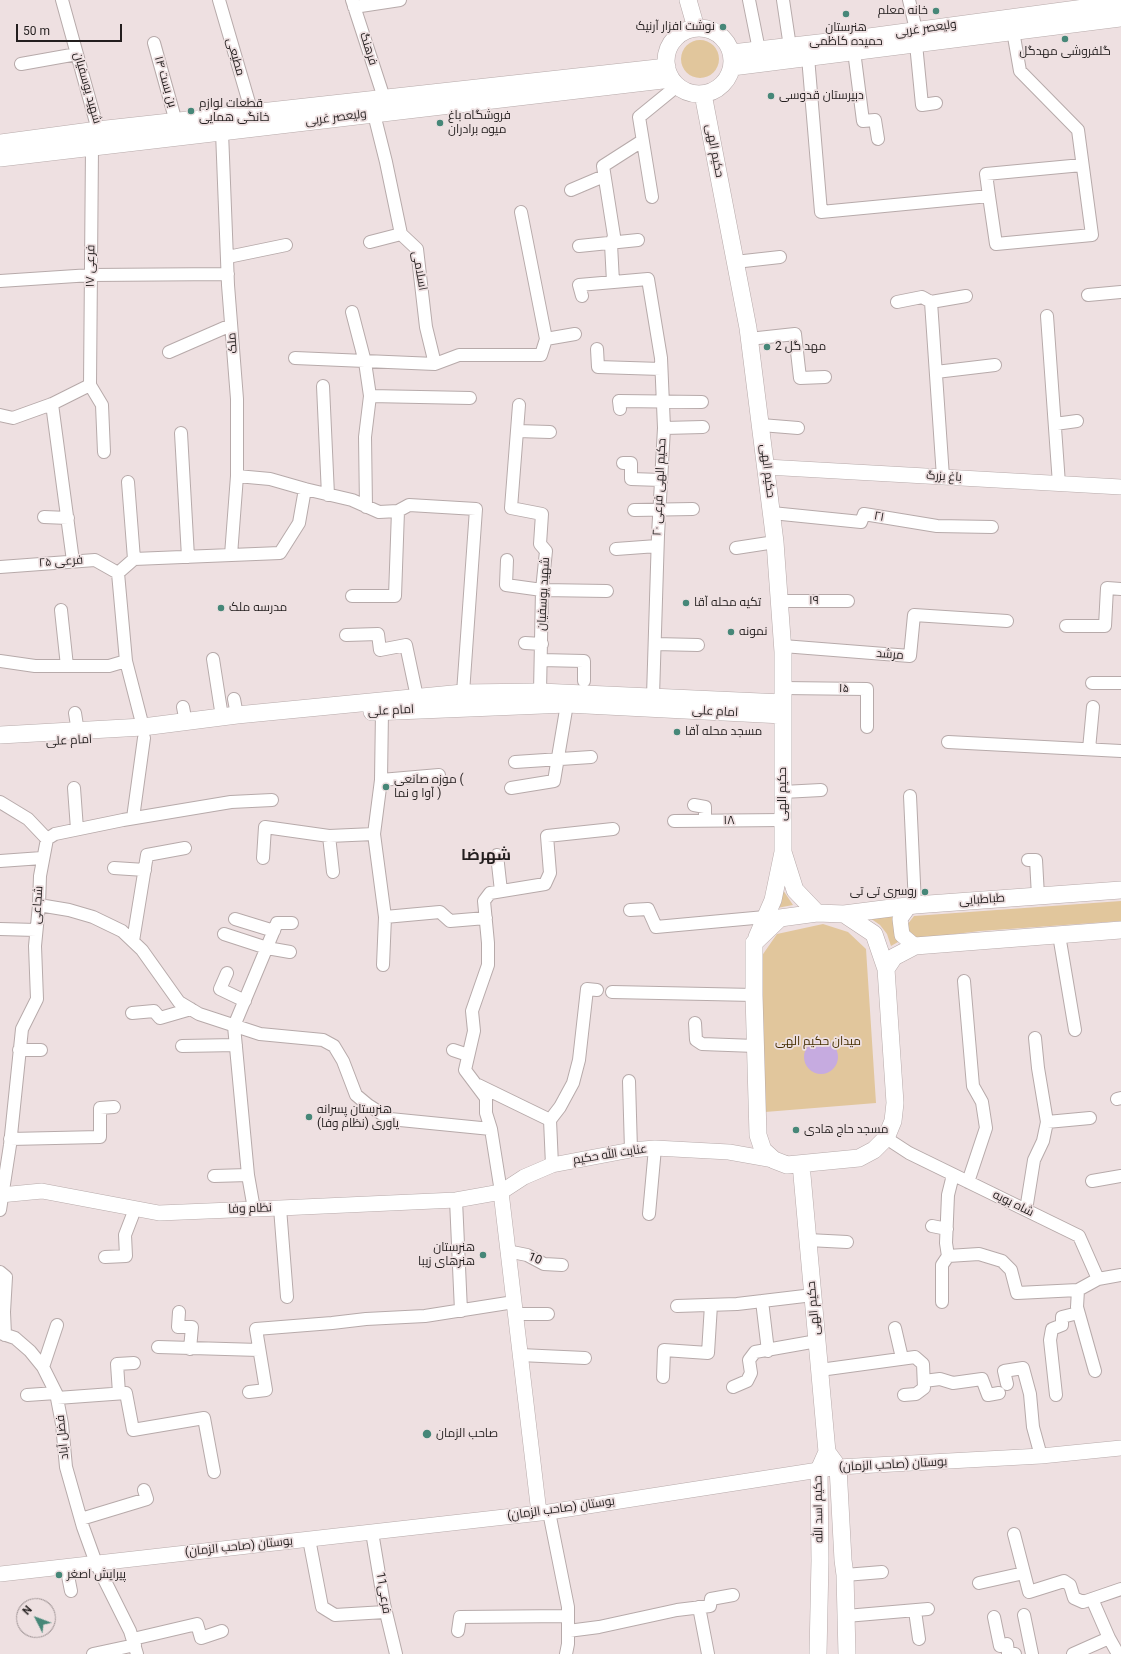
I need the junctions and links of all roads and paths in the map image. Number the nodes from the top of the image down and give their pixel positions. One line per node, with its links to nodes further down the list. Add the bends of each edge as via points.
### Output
1 (62, 0): 18 (street, شهید یوسفیان)
2 (219, 0): 26 (street, مطیعی)
3 (400, 0): 9 (street)
4 (688, 0): 11 (main road)
5 (749, 0): 16 (street)
6 (783, 0): 15 (street)
7 (909, 0): 13 (street)
8 (1121, 3): 13 (main road, ولیعصر غربی)
9 (353, 4): 24 (street, فرهنگ)
10 (1121, 18): 12 (main road)
11 (696, 28): 20 (main road, via 716,33 725,40); 22 (main road, via 683,33 673,41 666,58)
12 (1013, 31): 13 (main road); 36 (street, via 1020,71 1078,130)
13 (916, 37): 15 (main road, ولیعصر غربی); 17 (main road); 25 (street, via 922,106)
14 (154, 43): 28 (street, بن بست ۱۴)
15 (790, 47): 16 (main road, ولیعصر غربی)
16 (759, 50): 20 (main road, ولیعصر غربی)
17 (854, 52): 19 (main road); 31 (street, via 863,121 875,120)
18 (77, 54): 21 (street); 29 (street, شهید یوسفیان)
19 (808, 57): 20 (main road); 39 (street, via 821,212)
20 (732, 60): 23 (main road, via 728,77 722,85)
21 (21, 64)
22 (672, 77): 23 (main road, via 685,91); 24 (main road, ولیعصر غربی); 27 (main road, ولیعصر غربی); 32 (street, via 639,117)
23 (703, 94): 50 (main road, حکیم الهی)
24 (384, 98): 26 (main road, ولیعصر غربی); 27 (street)
25 (936, 103)
26 (252, 113): 28 (main road, ولیعصر غربی)
27 (374, 114): 30 (main road, ولیعصر غربی); 42 (street)
28 (176, 122): 29 (main road, ولیعصر غربی)
29 (98, 130): 33 (main road, ولیعصر غربی); 34 (street)
30 (222, 132): 34 (main road, ولیعصر غربی); 48 (street, ملک)
31 (878, 139)
32 (642, 141): 37 (street, via 603,166); 40 (street)
33 (0, 143)
34 (92, 147): 35 (main road, ولیعصر غربی); 52 (street, فرعی ۱۷)
35 (0, 158)
36 (1082, 165): 39 (street, via 986,174); 39 (street, via 1092,235 996,244)
37 (604, 176): 38 (street); 45 (street, via 614,236)
38 (571, 190)
39 (989, 196)
40 (652, 197)
41 (521, 212): 65 (street)
42 (401, 234): 44 (street); 71 (street, اسلامی, via 417,249 426,327)
43 (638, 240): 45 (street)
44 (370, 242)
45 (611, 244): 47 (street); 54 (street)
46 (286, 245): 48 (street)
47 (579, 246)
48 (228, 257): 51 (street, ملک)
49 (780, 257): 50 (street)
50 (735, 262): 66 (main road, حکیم الهی)
51 (228, 274): 52 (street); 63 (street, ملک)
52 (91, 275): 53 (street); 76 (street, فرعی ۱۷)
53 (0, 280)
54 (613, 282): 57 (street, via 579,285); 73 (street, حکیم الهی فرعی ۲۰, via 648,279)
55 (1121, 292): 56 (street)
56 (1088, 295)
57 (582, 296)
58 (966, 296): 60 (street)
59 (897, 302): 60 (street, via 922,297)
60 (931, 302): 74 (street)
61 (352, 312): 70 (street)
62 (1047, 316): 87 (street)
63 (231, 325): 68 (street); 98 (street, ملک, via 237,399)
64 (575, 334): 65 (street)
65 (546, 338): 71 (street, via 540,355 459,355)
66 (749, 339): 75 (street, via 795,334 800,378); 88 (main road, حکیم الهی)
67 (597, 349): 73 (street, via 598,367)
68 (169, 352)
69 (294, 358): 70 (street)
70 (365, 362): 71 (street); 78 (street)
71 (435, 364)
72 (995, 365): 74 (street)
73 (661, 369): 80 (street, حکیم الهی فرعی ۲۰)
74 (936, 372): 99 (street)
75 (826, 377)
76 (90, 385): 82 (street); 95 (street, via 102,405)
77 (323, 386): 105 (street)
78 (370, 396): 79 (street); 106 (street, via 365,436)
79 (470, 398)
80 (663, 402): 81 (street); 84 (street, via 620,401); 90 (street, حکیم الهی فرعی ۲۰)
81 (702, 402)
82 (52, 404): 85 (street, via 13,418); 113 (street)
83 (519, 405): 92 (street, شهید یوسفیان)
84 (620, 409)
85 (0, 415)
86 (1077, 421): 87 (street)
87 (1055, 424): 102 (street)
88 (761, 425): 91 (street); 97 (main road, حکیم الهی)
89 (703, 427): 90 (street)
90 (664, 428): 100 (street, حکیم الهی فرعی ۲۰)
91 (798, 428)
92 (517, 431): 93 (street); 127 (street, شهید یوسفیان, via 511,508 542,514 540,544 546,551)
93 (550, 432)
94 (181, 434): 120 (street)
95 (104, 452)
96 (623, 463): 100 (street, via 631,463 631,479)
97 (766, 467): 99 (street, باغ بزرگ); 111 (main road, حکیم الهی)
98 (237, 476): 104 (street, via 270,479); 119 (street, ملک)
99 (943, 477): 102 (street, باغ بزرگ)
100 (661, 480): 109 (street, حکیم الهی فرعی ۲۰)
101 (128, 482): 121 (street)
102 (1059, 484): 103 (street, باغ بزرگ)
103 (1121, 488)
104 (305, 489): 105 (street); 119 (street, via 299,523 280,553)
105 (328, 495): 106 (street, via 352,500)
106 (366, 507): 110 (street, via 379,512)
107 (693, 509): 109 (street)
108 (634, 510): 109 (street)
109 (659, 510): 116 (street, حکیم الهی فرعی ۲۰)
110 (398, 511): 129 (street, via 395,596); 150 (street, via 409,505 476,509)
111 (772, 514): 114 (street, ۲۱, via 861,522 864,514 937,526); 115 (main road, حکیم الهی)
112 (44, 517): 113 (street)
113 (68, 518): 123 (street)
114 (992, 527)
115 (775, 542): 117 (street); 130 (main road, حکیم الهی)
116 (657, 546): 118 (street); 138 (street, حکیم الهی فرعی ۲۰)
117 (736, 548)
118 (616, 549)
119 (231, 555): 120 (street)
120 (188, 557): 121 (street)
121 (134, 559): 125 (street)
122 (507, 560): 127 (street, via 506,586)
123 (73, 561): 124 (street, فرعی ۲۵); 125 (street, فرعی ۲۵, via 95,560)
124 (0, 567)
125 (118, 573): 144 (street)
126 (1121, 589): 134 (street, via 1107,588 1105,626)
127 (542, 590): 128 (street); 137 (street, شهید یوسفیان)
128 (607, 591)
129 (352, 596)
130 (779, 601): 131 (street, ۱۹); 140 (main road, حکیم الهی)
131 (848, 601)
132 (61, 610): 145 (street)
133 (1007, 621): 140 (street, مرشد, via 914,614 910,656)
134 (1066, 626)
135 (346, 635): 152 (street, via 378,634 380,650 406,645)
136 (525, 643): 137 (street)
137 (542, 644): 142 (street, شهید یوسفیان)
138 (655, 644): 139 (street); 151 (street, حکیم الهی فرعی ۲۰)
139 (698, 645)
140 (783, 646): 153 (main road, حکیم الهی)
141 (213, 659): 156 (street)
142 (542, 660): 146 (street, via 584,661); 149 (street, شهید یوسفیان)
143 (0, 661): 145 (street, via 35,666)
144 (126, 661): 145 (street, via 109,666); 161 (street)
145 (67, 666)
146 (584, 681)
147 (1092, 683): 148 (street)
148 (1121, 683)
149 (540, 692): 150 (main road); 151 (main road)
150 (463, 693): 152 (main road)
151 (653, 696): 153 (main road)
152 (417, 697): 156 (main road)
153 (783, 702): 154 (main road, امام علی); 159 (street, ۱۵, via 867,690); 175 (main road, حکیم الهی)
154 (567, 704): 157 (main road, امام علی); 168 (street)
155 (1093, 707): 165 (street)
156 (231, 710): 161 (main road, via 184,715)
157 (382, 711): 161 (main road, امام علی); 171 (street)
158 (75, 713): 160 (street)
159 (867, 727)
160 (78, 732): 161 (main road); 162 (main road)
161 (143, 732): 164 (main road, امام علی); 180 (street)
162 (0, 735)
163 (948, 742): 165 (street)
164 (0, 745)
165 (1089, 749): 166 (street)
166 (1121, 751)
167 (591, 757): 168 (street)
168 (558, 758): 169 (street); 173 (street, via 554,781)
169 (515, 762)
170 (439, 775): 171 (street)
171 (381, 780): 186 (street)
172 (74, 788): 184 (street)
173 (511, 788)
174 (821, 790): 175 (street)
175 (783, 792): 181 (main road, حکیم الهی)
176 (910, 796): 203 (street)
177 (272, 800): 180 (street, via 232,802)
178 (0, 802): 188 (street, via 28,819)
179 (694, 805): 183 (street, via 705,807)
180 (133, 818): 184 (street)
181 (783, 820): 183 (street, ۱۸); 190 (main road, حکیم الهی)
182 (674, 821): 183 (street, ۱۸)
183 (705, 821)
184 (77, 829): 188 (street, via 55,834)
185 (613, 829): 200 (street, via 547,836 550,873 545,884)
186 (374, 834): 187 (street); 207 (street)
187 (329, 836): 193 (street, via 265,827); 198 (street)
188 (47, 839): 192 (street, شجاعی)
189 (185, 848): 197 (street, via 147,855)
190 (783, 852): 205 (main road, via 795,890); 208 (main road, via 773,900)
191 (497, 855): 200 (street)
192 (42, 858): 195 (street); 202 (street, شجاعی)
193 (263, 858)
194 (1028, 860): 201 (street, via 1036,860)
195 (0, 861)
196 (114, 868): 197 (street)
197 (145, 870): 218 (street)
198 (333, 872)
199 (1121, 890): 201 (main road, طباطبایی)
200 (502, 891): 210 (street, via 490,893 484,901)
201 (1038, 896): 203 (main road, طباطبایی)
202 (40, 905): 213 (street, شجاعی); 218 (street, via 93,917 122,931)
203 (912, 905): 206 (main road, طباطبایی); 220 (street, via 900,919 902,935)
204 (630, 910): 208 (street, via 648,909 656,927)
205 (816, 913): 206 (main road); 219 (main road, via 780,918)
206 (844, 914): 224 (main road, via 874,934)
207 (385, 917): 210 (street, via 440,912 450,921); 223 (street)
208 (766, 917): 219 (main road)
209 (235, 918): 215 (street)
210 (486, 918): 243 (street, via 488,965 472,1010 474,1031)
211 (292, 923): 215 (street, via 277,923)
212 (0, 929): 213 (street)
213 (36, 930): 240 (street, شجاعی, via 37,999 22,1029)
214 (1121, 930): 217 (main road)
215 (274, 931): 221 (street)
216 (224, 934): 221 (street)
217 (1059, 935): 220 (main road); 235 (street)
218 (133, 941): 231 (street, via 179,1002)
219 (754, 943): 229 (main road)
220 (915, 946): 224 (main road, via 894,957)
221 (267, 948): 222 (street); 230 (street)
222 (290, 952)
223 (383, 965)
224 (886, 969): 251 (main road, via 895,1103 893,1121)
225 (227, 973): 230 (street, via 220,989)
226 (964, 981): 263 (street, via 973,1086 982,1102 986,1128)
227 (597, 990): 248 (street, via 588,989 573,1083)
228 (612, 992): 229 (street)
229 (754, 994): 239 (main road)
230 (245, 1001): 234 (street)
231 (191, 1009): 232 (street, via 160,1018 154,1011); 234 (street)
232 (132, 1013)
233 (695, 1023): 239 (street, via 696,1040 702,1044)
234 (234, 1026): 237 (street); 250 (street, via 260,1034 323,1040 334,1046 343,1061 356,1095 390,1119)
235 (1074, 1030)
236 (1035, 1038): 249 (street)
237 (236, 1045): 238 (street); 258 (street)
238 (182, 1046)
239 (755, 1046): 255 (main road, via 758,1135 763,1150)
240 (19, 1050): 241 (street); 252 (street, شجاعی)
241 (41, 1050)
242 (453, 1050): 243 (street)
243 (468, 1055): 245 (street, via 465,1070)
244 (629, 1081): 254 (street)
245 (475, 1084): 248 (street); 250 (street, via 486,1098 486,1113)
246 (114, 1107): 252 (street, via 100,1108 100,1137)
247 (1090, 1118): 249 (street)
248 (550, 1120): 257 (street)
249 (1047, 1122): 270 (street, via 1043,1141 1034,1160)
250 (491, 1129): 264 (street)
251 (886, 1138): 256 (main road, via 874,1150 859,1158); 259 (street, شاه بویه, via 909,1153)
252 (7, 1142): 265 (street, شجاعی)
253 (655, 1148): 254 (street, عنایت الله حکیم); 255 (street, عنایت الله حکیم, via 729,1152); 271 (street)
254 (632, 1150): 257 (street, عنایت الله حکیم)
255 (774, 1160): 256 (main road, via 787,1165)
256 (801, 1164): 274 (main road, حکیم الهی)
257 (552, 1165): 264 (street, عنایت الله حکیم, via 524,1177)
258 (248, 1175): 260 (street); 269 (street)
259 (953, 1175): 263 (street, شاه بویه); 273 (street, via 948,1195)
260 (214, 1176)
261 (1121, 1176): 262 (street)
262 (1092, 1181)
263 (968, 1182): 270 (street, شاه بویه)
264 (501, 1192): 266 (street, نظام وفا); 276 (street)
265 (1, 1200): 268 (street, نظام وفا, via 42,1191)
266 (456, 1200): 267 (street, نظام وفا); 291 (street)
267 (280, 1208): 269 (street, نظام وفا); 285 (street)
268 (135, 1209): 269 (street, نظام وفا, via 159,1213); 277 (street, via 125,1235 126,1256)
269 (254, 1210)
270 (1026, 1210): 282 (street, شاه بویه, via 1078,1236)
271 (650, 1214)
272 (932, 1226): 273 (street)
273 (947, 1229): 278 (street)
274 (808, 1240): 275 (street); 284 (main road, حکیم الهی)
275 (847, 1242)
276 (507, 1251): 279 (street, 10, via 527,1255 544,1264); 290 (street)
277 (105, 1256)
278 (948, 1256): 283 (street, via 979,1254 1002,1260 1011,1270 1018,1293); 287 (street, via 942,1265)
279 (562, 1265)
280 (0, 1272): 297 (street, via 6,1277)
281 (1121, 1275): 282 (street)
282 (1098, 1279): 283 (street)
283 (1078, 1290): 293 (street)
284 (813, 1295): 286 (street); 298 (main road, حکیم الهی)
285 (287, 1297)
286 (762, 1301): 288 (street); 302 (street)
287 (942, 1302)
288 (711, 1305): 289 (street); 310 (street, via 708,1353 664,1350)
289 (677, 1306)
290 (514, 1308): 291 (street); 294 (street); 303 (street)
291 (461, 1311): 301 (street, via 256,1329)
292 (179, 1312): 300 (street, via 178,1327 192,1327)
293 (1078, 1313): 309 (street); 316 (street, via 1062,1317 1062,1325 1052,1329 1050,1340)
294 (548, 1314)
295 (57, 1324): 307 (street)
296 (895, 1328): 305 (street)
297 (3, 1334): 307 (street, فضل آباد, via 15,1338 30,1350)
298 (817, 1342): 302 (street); 308 (main road, حکیم الهی)
299 (158, 1347): 300 (street)
300 (190, 1349): 301 (street)
301 (259, 1350): 313 (street, via 266,1390)
302 (768, 1351): 312 (street, via 755,1352 749,1360 751,1373 747,1381)
303 (520, 1355): 304 (street); 326 (street)
304 (585, 1358)
305 (902, 1358): 308 (street); 311 (street, via 915,1356 923,1364)
306 (134, 1363): 314 (street, via 117,1364)
307 (43, 1367): 318 (street, فضل آباد)
308 (820, 1370): 320 (main road, حکیم الهی)
309 (1095, 1371)
310 (662, 1377)
311 (924, 1381): 315 (street, via 924,1388 916,1394); 321 (street, via 940,1379 952,1383 982,1379 988,1395 1003,1388 1004,1371 1023,1368)
312 (733, 1387)
313 (249, 1392)
314 (119, 1393): 318 (street); 324 (street, via 126,1393 133,1430 204,1418)
315 (904, 1395)
316 (1056, 1395)
317 (27, 1396): 318 (street)
318 (57, 1396): 327 (street, فضل آباد, via 66,1467)
319 (1121, 1448): 321 (street, بوستان (صاحب الزمان))
320 (827, 1452): 322 (main road, حکیم اسد الله); 323 (main road, حکیم اسد الله)
321 (1041, 1456): 322 (street, بوستان (صاحب الزمان))
322 (838, 1467): 323 (street, بوستان (صاحب الزمان)); 334 (main road, حکیم اسد الله)
323 (819, 1470): 326 (street, بوستان (صاحب الزمان)); 331 (main road, حکیم اسد الله)
324 (214, 1472)
325 (144, 1490): 327 (street, via 147,1499)
326 (544, 1512): 328 (street, بوستان (صاحب الزمان)); 348 (street)
327 (81, 1519): 332 (street, فضل آباد)
328 (372, 1532): 330 (street, بوستان (صاحب الزمان)); 346 (street, فرعی11)
329 (1014, 1534): 336 (street)
330 (309, 1539): 332 (street, بوستان (صاحب الزمان)); 346 (street, via 322,1607 335,1615)
331 (820, 1561): 334 (main road); 362 (main road, حکیم اسد الله)
332 (96, 1563): 333 (street, بوستان (صاحب الزمان)); 356 (street, فضل آباد)
333 (66, 1566): 337 (street, بوستان (صاحب الزمان)); 340 (street)
334 (844, 1567): 335 (street); 349 (main road, حکیم اسد الله)
335 (882, 1572)
336 (1024, 1573): 338 (street); 342 (street, via 1029,1592 1064,1581 1070,1585 1074,1598 1082,1602)
337 (0, 1574)
338 (979, 1583)
339 (1121, 1589): 342 (street)
340 (71, 1591)
341 (732, 1595): 343 (street, via 711,1599 710,1606)
342 (1092, 1599): 354 (street)
343 (699, 1607): 353 (street, via 599,1628); 361 (street)
344 (928, 1609): 345 (street)
345 (915, 1611): 349 (street); 355 (street)
346 (385, 1612): 359 (street, فرعی11)
347 (1024, 1615): 365 (street)
348 (568, 1616): 352 (street, via 460,1617); 353 (street)
349 (846, 1616): 363 (main road, حکیم اسد الله)
350 (994, 1617): 364 (street, via 1000,1646 1007,1644 1008,1653)
351 (222, 1631): 356 (street, via 201,1638 197,1624)
352 (458, 1631)
353 (568, 1631): 360 (street)
354 (1110, 1638): 366 (street); 367 (street)
355 (920, 1639)
356 (135, 1646): 357 (street)
357 (106, 1653): 358 (street)
358 (93, 1654)
359 (396, 1654)
360 (566, 1654)
361 (708, 1654)
362 (818, 1654)
363 (847, 1654)
364 (1015, 1654)
365 (1032, 1654)
366 (1073, 1654)
367 (1118, 1654)

